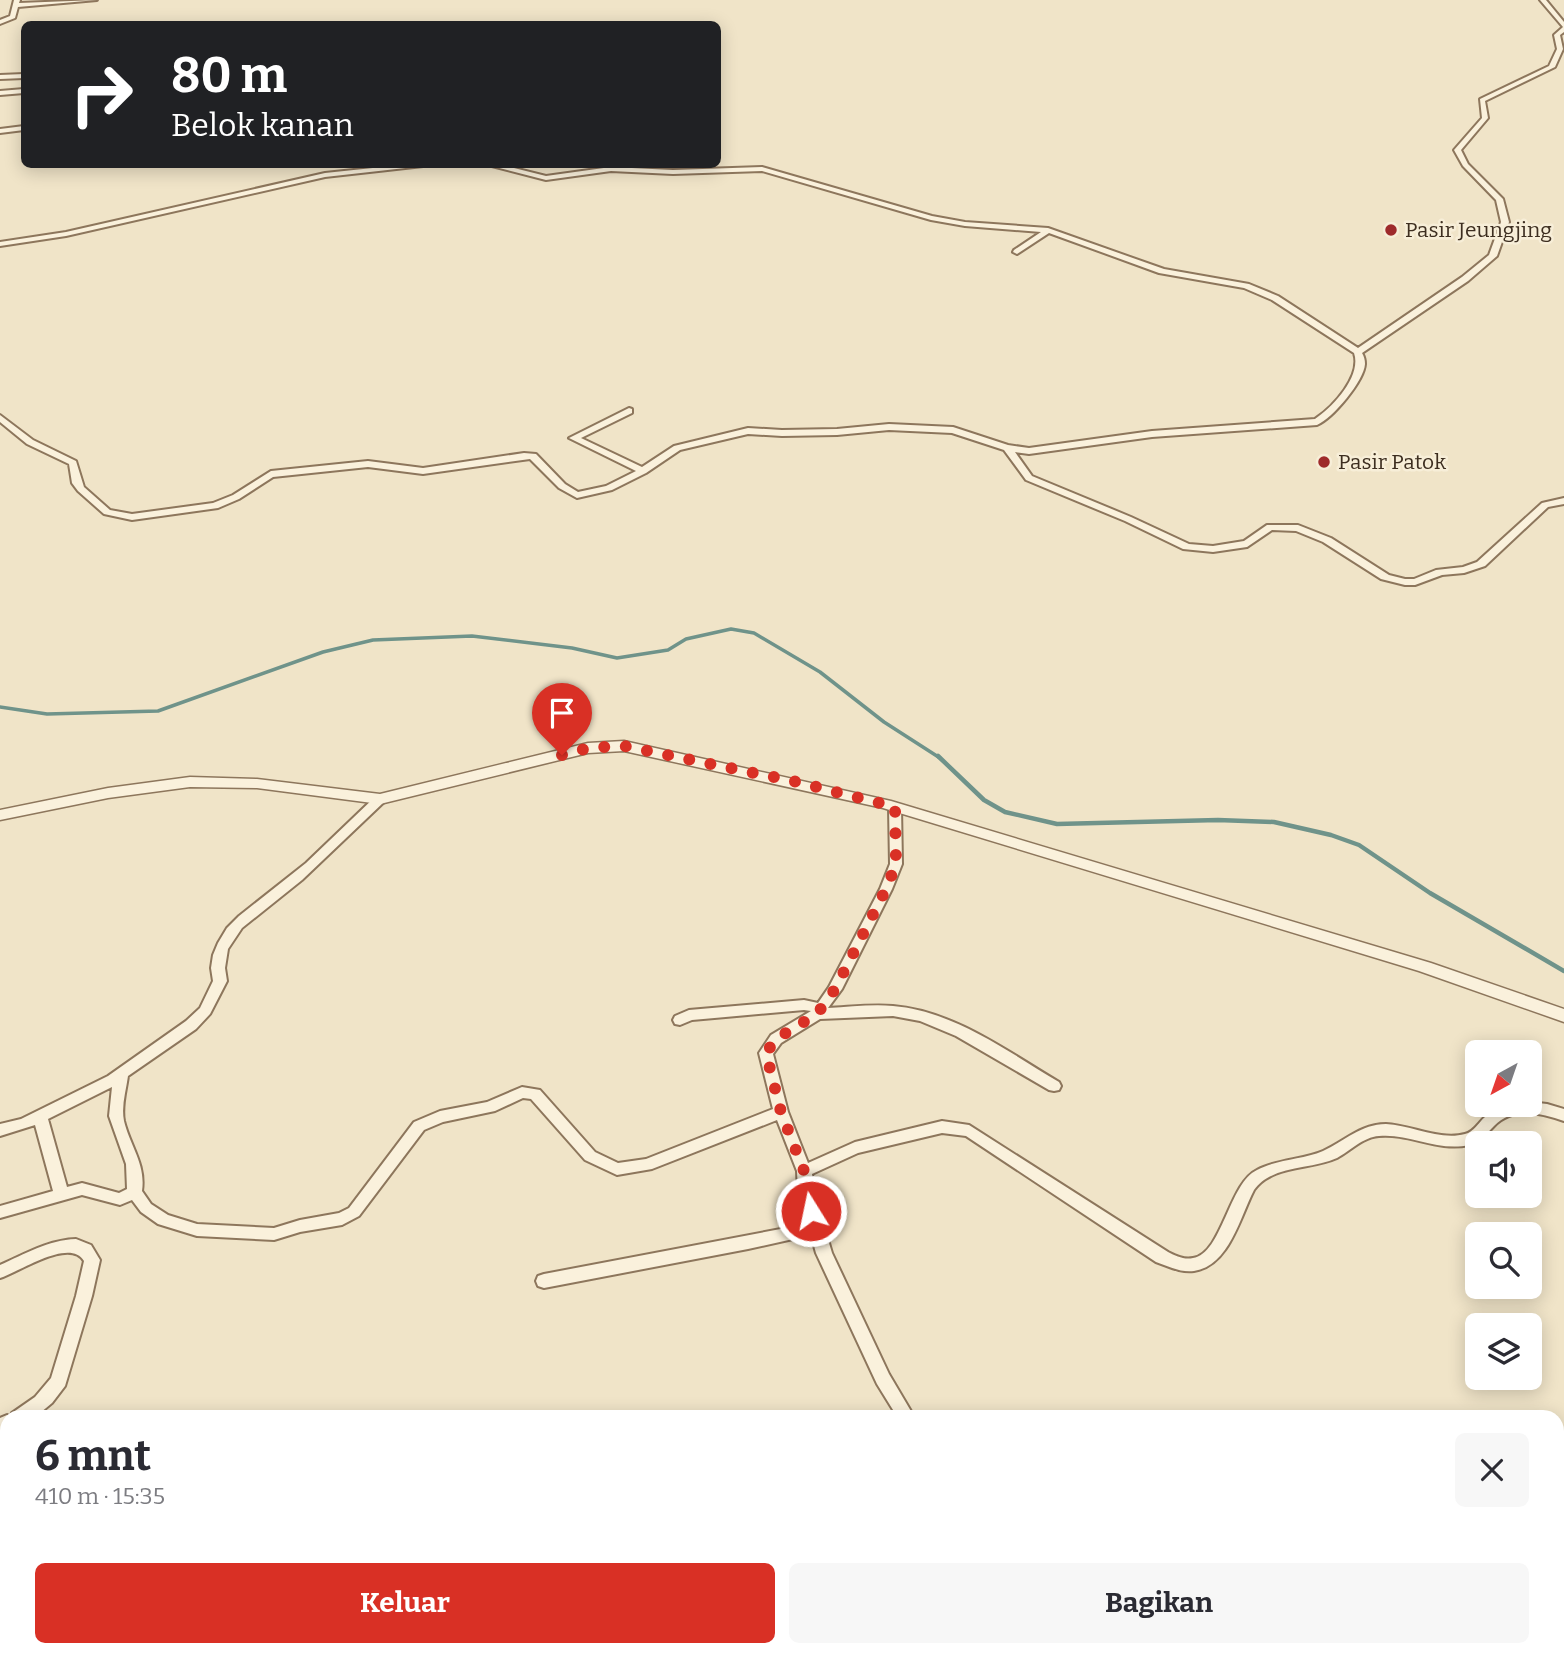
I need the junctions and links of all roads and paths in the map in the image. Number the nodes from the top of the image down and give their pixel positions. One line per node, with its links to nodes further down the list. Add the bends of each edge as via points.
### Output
1 (77, 0): 5 (street)
2 (94, 0): 5 (street)
3 (1543, 0): 7 (street)
4 (16, 2): 5 (street); 6 (street, via 13,17)
5 (24, 4)
6 (0, 22)
7 (1564, 27): 21 (street, via 1557,35 1560,50 1552,67 1482,100 1486,118 1457,150 1465,165 1499,199 1505,222 1493,256)
8 (21, 76): 9 (street)
9 (0, 77)
10 (21, 91): 11 (street)
11 (0, 93)
12 (21, 128): 13 (street)
13 (11, 130): 14 (street); 15 (street)
14 (0, 131)
15 (21, 135)
16 (397, 168): 19 (street, via 325,175 66,234)
17 (504, 168): 18 (street, via 546,178 611,169 762,169 931,218)
18 (1048, 230): 20 (street); 21 (street, via 1162,271 1246,286 1275,298)
19 (0, 244)
20 (1017, 251)
21 (1358, 352): 24 (street, via 1361,364 1346,394 1317,422 1152,434 1028,452)
22 (629, 411): 25 (street, via 574,438)
23 (0, 418): 25 (street, via 30,442 73,463 80,489 107,512 125,517 215,506 271,474 368,464 423,471 533,456 541,468 577,495 609,488)
24 (1007, 448): 25 (street, via 953,430 748,430 677,448); 26 (street, via 1030,478 1187,547 1247,544 1273,526 1298,528 1327,540 1385,577 1405,582 1481,564 1545,505)
25 (643, 471)
26 (1564, 501)
27 (380, 799): 28 (street, via 588,748 624,746); 29 (street, via 214,781 146,788); 33 (street, via 230,932 217,967 220,981 205,1011)
28 (895, 807): 30 (street, via 896,864 835,989); 31 (street, via 1425,967)
29 (0, 815)
30 (819, 1011): 32 (street, via 804,1005); 34 (street, via 889,1010 919,1015); 35 (street, via 776,1039 766,1053)
31 (1564, 1016)
32 (680, 1020)
33 (122, 1072): 37 (street); 40 (street, via 116,1120 132,1155)
34 (1054, 1086)
35 (781, 1112): 39 (street); 40 (street, via 647,1165 617,1169 590,1156 535,1094 522,1092 490,1107 427,1121 351,1215 274,1234 183,1228 153,1214)
36 (1564, 1115): 39 (street, via 1535,1106 1500,1114 1476,1135 1461,1140 1377,1130 1327,1156 1264,1173 1250,1183 1213,1255 1189,1266 1161,1257 969,1131 957,1128 855,1148)
37 (40, 1116): 38 (street); 41 (street)
38 (0, 1130)
39 (804, 1171): 43 (street)
40 (134, 1192): 41 (street, via 120,1199 82,1189)
41 (61, 1194): 42 (street)
42 (0, 1212)
43 (815, 1228): 45 (street); 47 (street, via 883,1379)
44 (0, 1272): 46 (street, via 36,1254 72,1244 83,1248 92,1260 59,1381)
45 (544, 1281)
46 (29, 1410)
47 (902, 1410)

